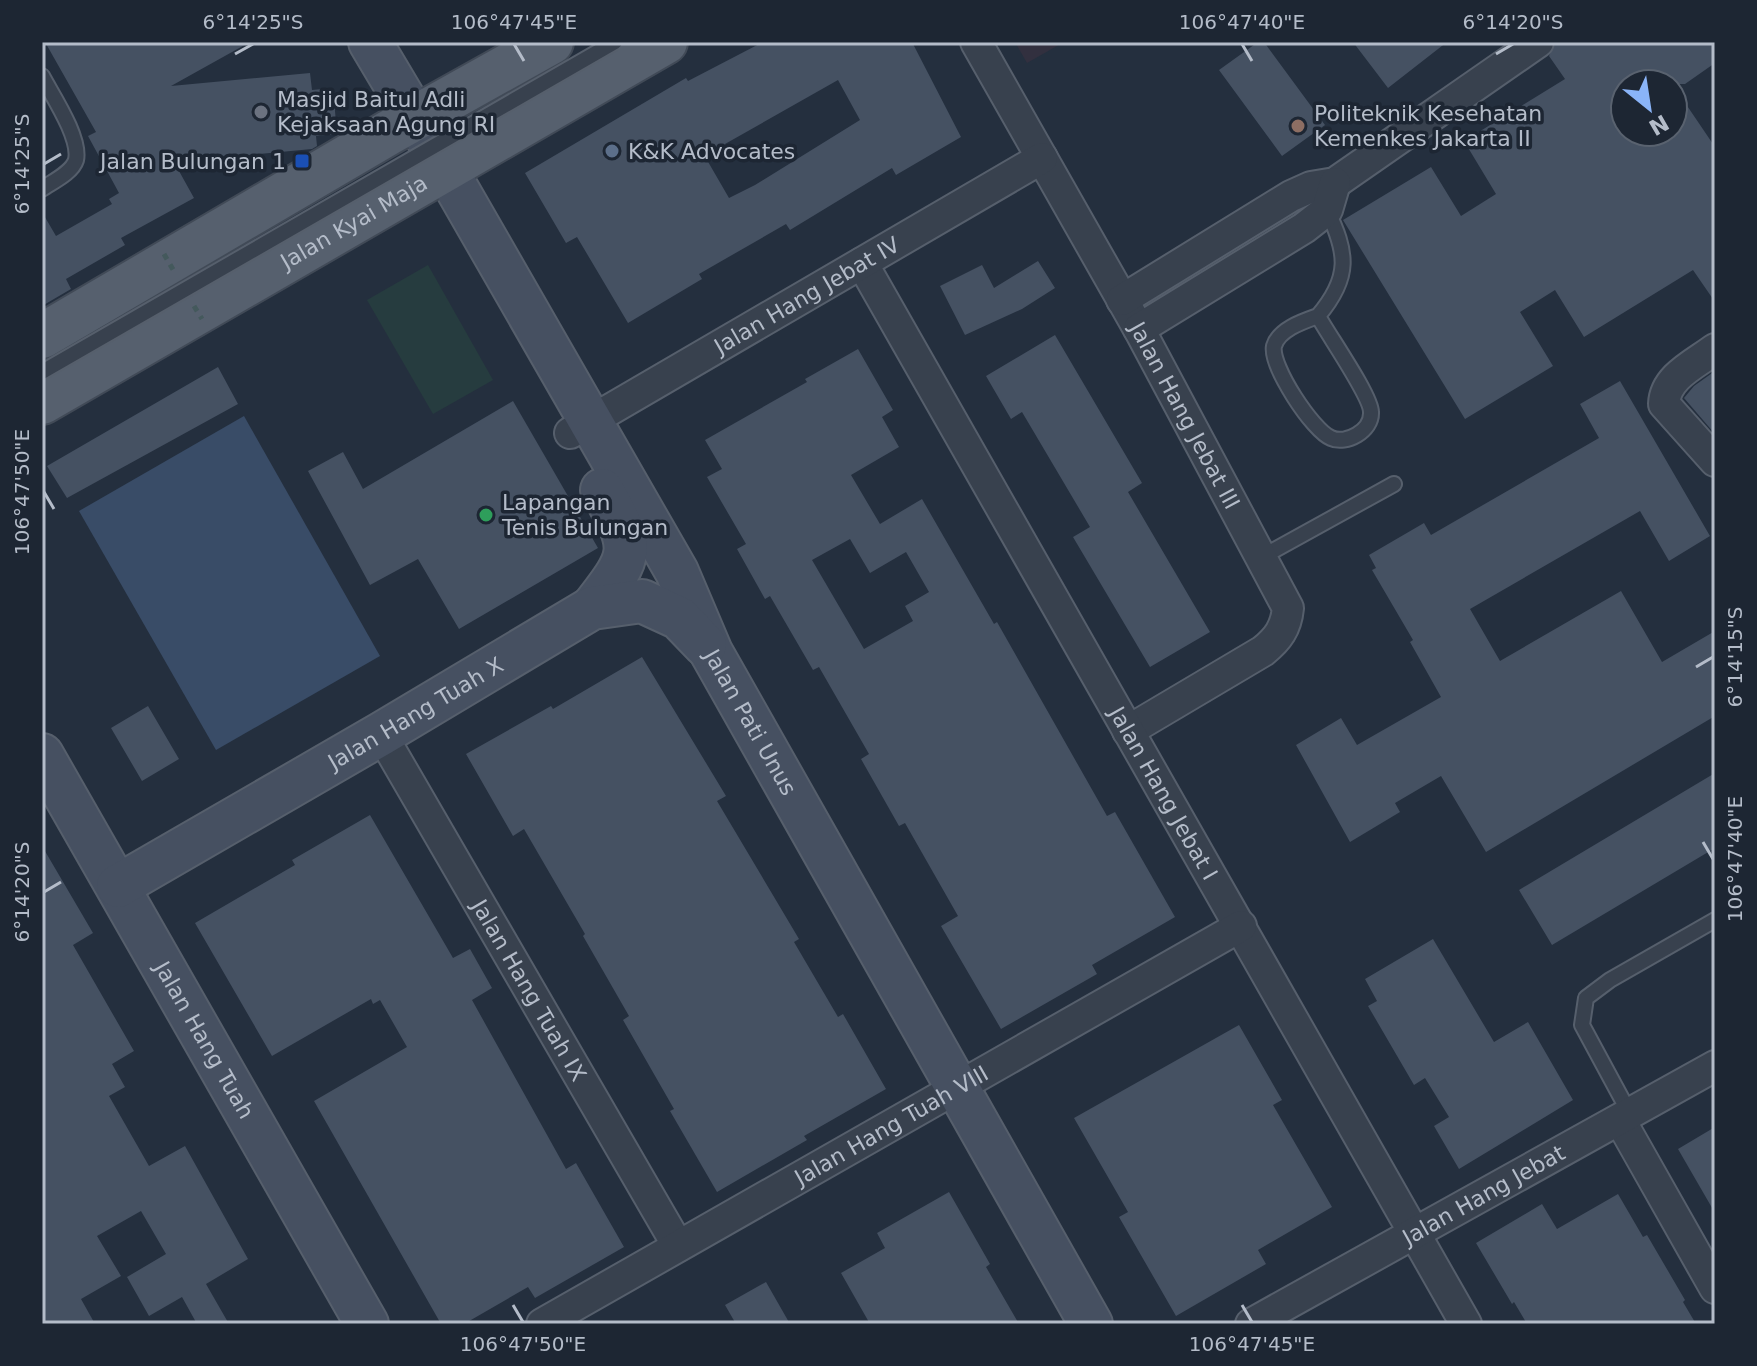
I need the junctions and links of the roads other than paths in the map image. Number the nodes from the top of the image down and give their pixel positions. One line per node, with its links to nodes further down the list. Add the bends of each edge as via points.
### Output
1 (338, 42): 9 (street)
2 (370, 42): 9 (street)
3 (551, 42): 9 (main road)
4 (615, 42): 20 (lane, bridge)
5 (665, 42): 11 (main road, Jalan Kyai Maja)
6 (976, 42): 10 (street, Jalan Hang Jebat III)
7 (1538, 42): 13 (street)
8 (42, 76): 12 (lane, via 72,132 76,161)
9 (403, 126): 11 (street, Jalan Pati Unus); 18 (main road)
10 (1042, 158): 14 (street, Jalan Hang Jebat IV); 15 (street, Jalan Hang Jebat III)
11 (434, 175): 21 (main road, Jalan Kyai Maja); 22 (street, Jalan Pati Unus)
12 (42, 189)
13 (1324, 193): 15 (street, via 1291,196); 16 (lane, via 1344,268 1338,289); 17 (street, via 1304,228)
14 (862, 263): 22 (street, Jalan Hang Jebat IV); 28 (street, Jalan Hang Jebat I)
15 (1122, 300): 17 (street, Jalan Hang Jebat III)
16 (1318, 316): 16 (lane, via 1284,333 1274,345 1275,357 1312,421 1325,435 1343,441 1358,434 1371,412 1367,395)
17 (1139, 329): 25 (street, Jalan Hang Jebat III)
18 (42, 336)
19 (1715, 349): 23 (street, via 1672,381 1664,394 1664,404)
20 (42, 372)
21 (42, 402)
22 (581, 427): 26 (street, Jalan Pati Unus, via 627,538 623,568); 27 (street, Jalan Pati Unus, via 677,572)
23 (1715, 461)
24 (1394, 484): 25 (lane)
25 (1262, 557): 28 (street, Jalan Hang Jebat III, via 1288,608 1278,639)
26 (592, 608): 27 (street, Jalan Hang Tuah X, via 642,601 679,618); 29 (street, Jalan Hang Tuah X)
27 (711, 652): 35 (street, Jalan Pati Unus)
28 (1128, 731): 33 (street, Jalan Hang Jebat I)
29 (381, 734): 31 (street, Jalan Hang Tuah X); 38 (street, Jalan Hang Tuah IX)
30 (42, 755): 31 (street, Jalan Hang Tuah)
31 (118, 886): 40 (street, Jalan Hang Tuah)
32 (1715, 920): 36 (lane, via 1586,998 1582,1025)
33 (1241, 926): 35 (street, Jalan Hang Tuah VIII); 37 (street, Jalan Hang Jebat I)
34 (1715, 1066): 36 (street, Jalan Hang Jebat)
35 (958, 1087): 38 (street, Jalan Hang Tuah VIII); 42 (street, Jalan Pati Unus)
36 (1625, 1117): 37 (street, Jalan Hang Jebat); 39 (street)
37 (1416, 1233): 43 (street, Jalan Hang Jebat); 44 (street, Jalan Hang Jebat I)
38 (678, 1246): 41 (street, Jalan Hang Tuah VIII)
39 (1715, 1288)
40 (367, 1324)
41 (542, 1324)
42 (1091, 1324)
43 (1251, 1324)
44 (1466, 1324)

